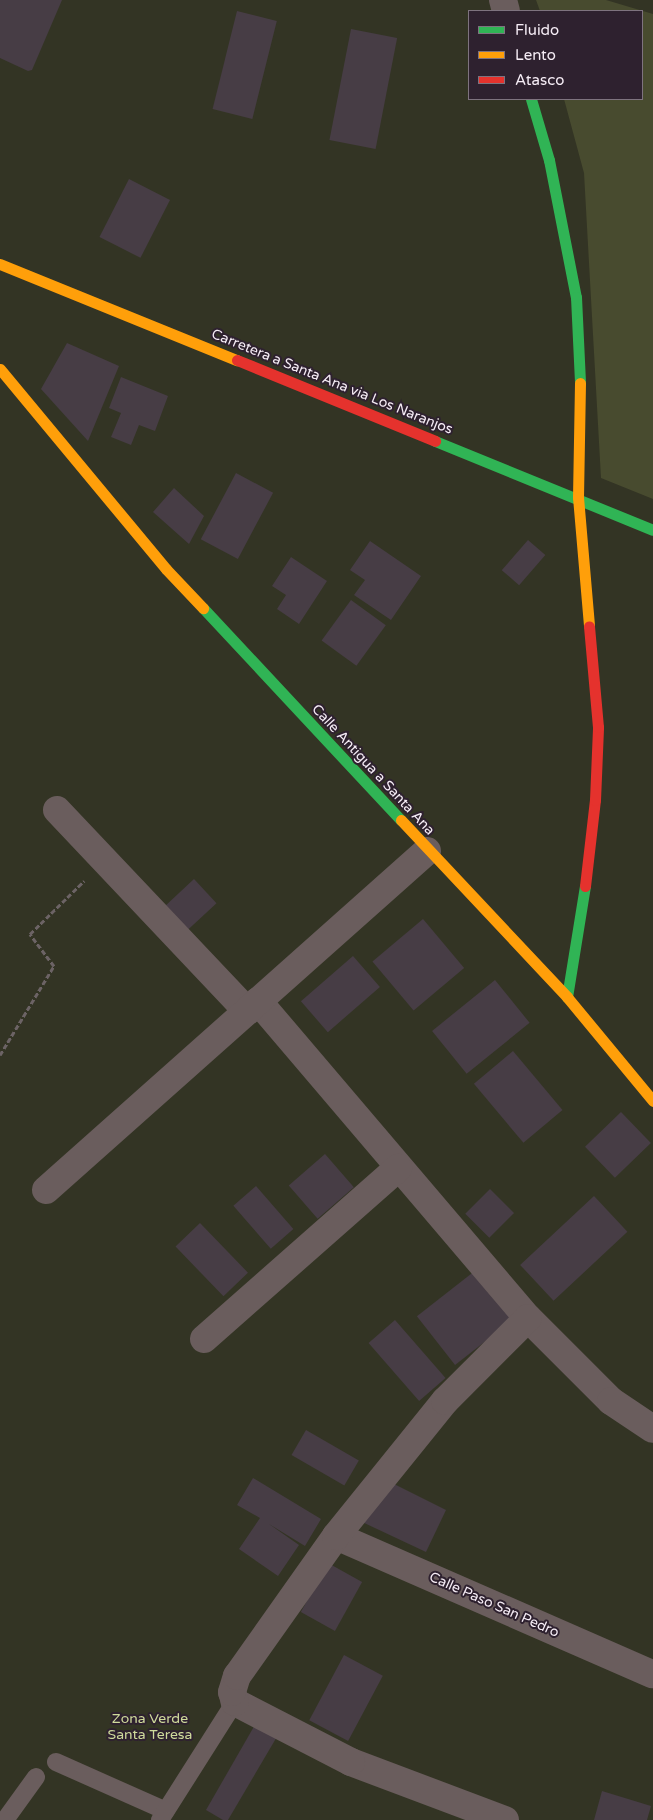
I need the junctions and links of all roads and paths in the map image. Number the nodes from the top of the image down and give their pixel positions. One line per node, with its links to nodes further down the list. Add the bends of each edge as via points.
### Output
1 (531, 100): 4 (street, via 549,160 576,297 581,357)
2 (0, 264): 4 (street, Carretera a Santa Ana via Los Naranjos)
3 (0, 370): 7 (street, Calle Antigua a Santa Ana, via 166,569)
4 (578, 497): 5 (street, Carretera a Santa Ana via Los Naranjos); 9 (street, via 598,727 595,800 580,928)
5 (653, 530)
6 (57, 810): 8 (street)
7 (427, 851): 9 (street, Calle Antigua a Santa Ana); 10 (street)
8 (106, 860): 10 (street); 11 (path, via 30,934 54,966)
9 (567, 998): 12 (street, Calle Antigua a Santa Ana)
10 (252, 1006): 13 (street); 14 (street)
11 (0, 1055)
12 (653, 1101)
13 (398, 1168): 15 (street); 16 (street)
14 (46, 1190)
15 (528, 1318): 17 (street, via 611,1401); 18 (street, via 446,1400)
16 (204, 1339)
17 (653, 1429)
18 (336, 1536): 19 (street, Calle Paso San Pedro); 20 (street, via 237,1676 232,1692)
19 (653, 1671)
20 (236, 1702): 23 (lane); 25 (street, via 351,1762)
21 (56, 1762): 23 (lane)
22 (36, 1777): 24 (lane)
23 (163, 1815)
24 (5, 1820)
25 (505, 1820)

